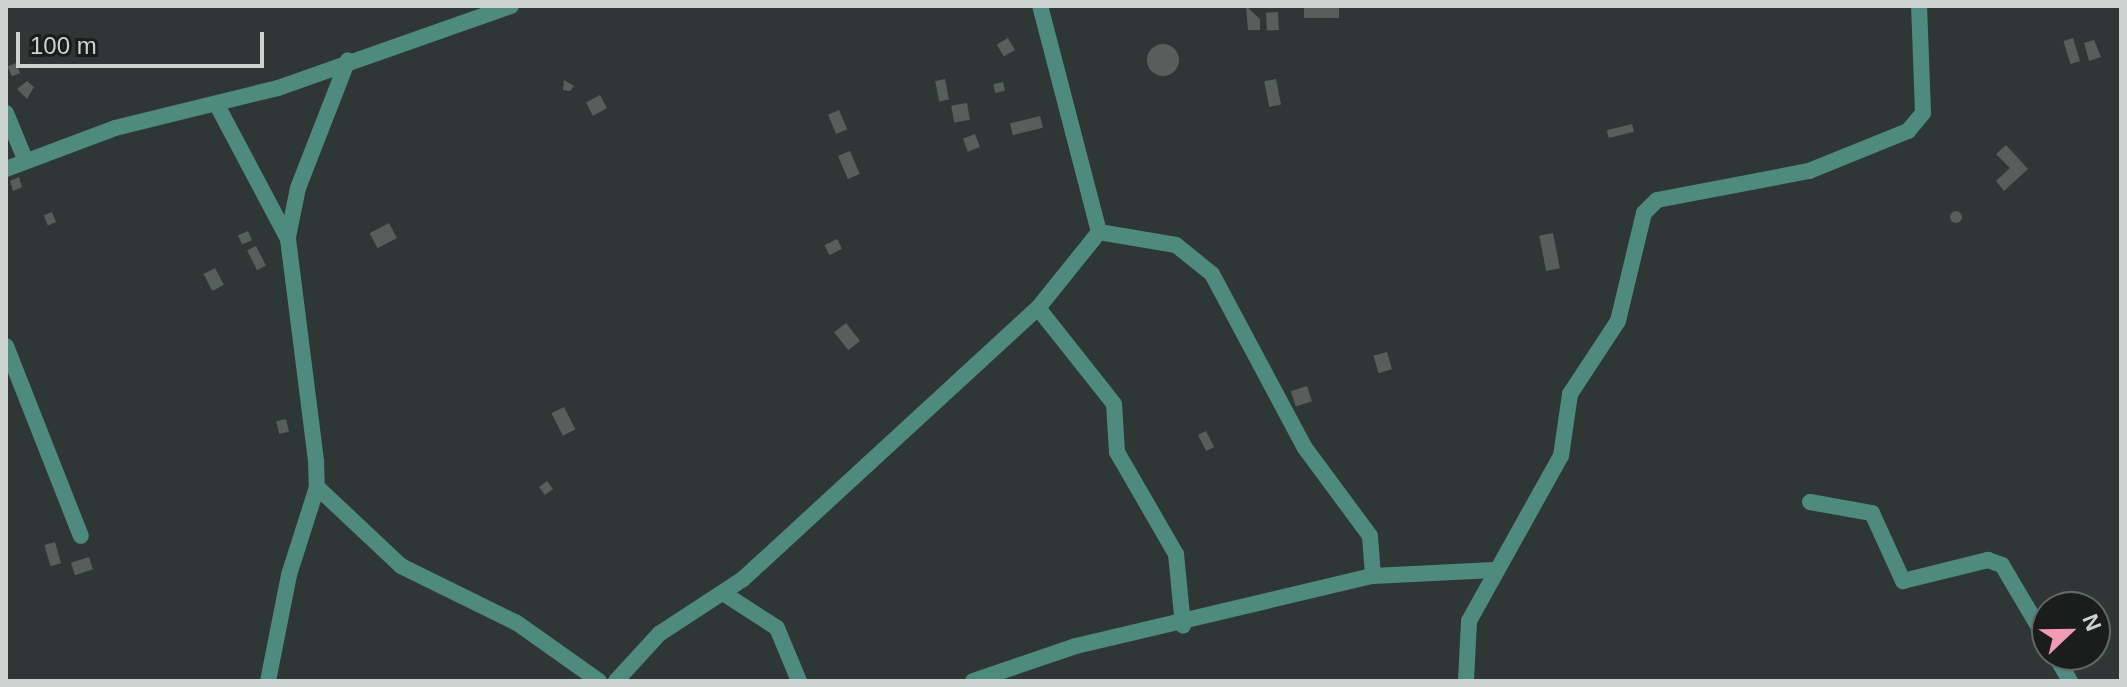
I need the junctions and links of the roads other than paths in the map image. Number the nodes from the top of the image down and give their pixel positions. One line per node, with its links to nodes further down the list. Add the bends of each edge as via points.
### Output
1 (511, 6): 4 (street)
2 (1040, 6): 9 (street)
3 (1919, 6): 16 (street, via 1923,113 1908,131 1809,171 1657,200 1644,213 1618,321 1570,394 1561,456)
4 (348, 60): 5 (street); 10 (street, via 298,188)
5 (217, 105): 7 (street); 10 (street)
6 (6, 113): 7 (street)
7 (25, 159): 8 (street)
8 (6, 169)
9 (1099, 232): 11 (street); 17 (street, via 1176,245 1212,274 1305,448 1370,536)
10 (288, 239): 13 (street)
11 (1038, 308): 18 (street); 20 (street, via 1114,404 1117,452 1176,554)
12 (6, 346): 15 (street)
13 (317, 487): 21 (street, via 289,575); 22 (street, via 401,566 517,623)
14 (1810, 502): 19 (street, via 1872,513 1903,581 1988,560 2002,565)
15 (81, 536)
16 (1494, 570): 17 (street); 26 (street, via 1464,639)
17 (1373, 576): 20 (street)
18 (723, 593): 23 (street, via 659,634); 24 (street, via 777,628)
19 (2031, 614)
20 (1183, 626): 25 (street, via 1076,646)
21 (268, 681)
22 (599, 681)
23 (616, 681)
24 (799, 681)
25 (973, 681)
26 (1466, 681)

